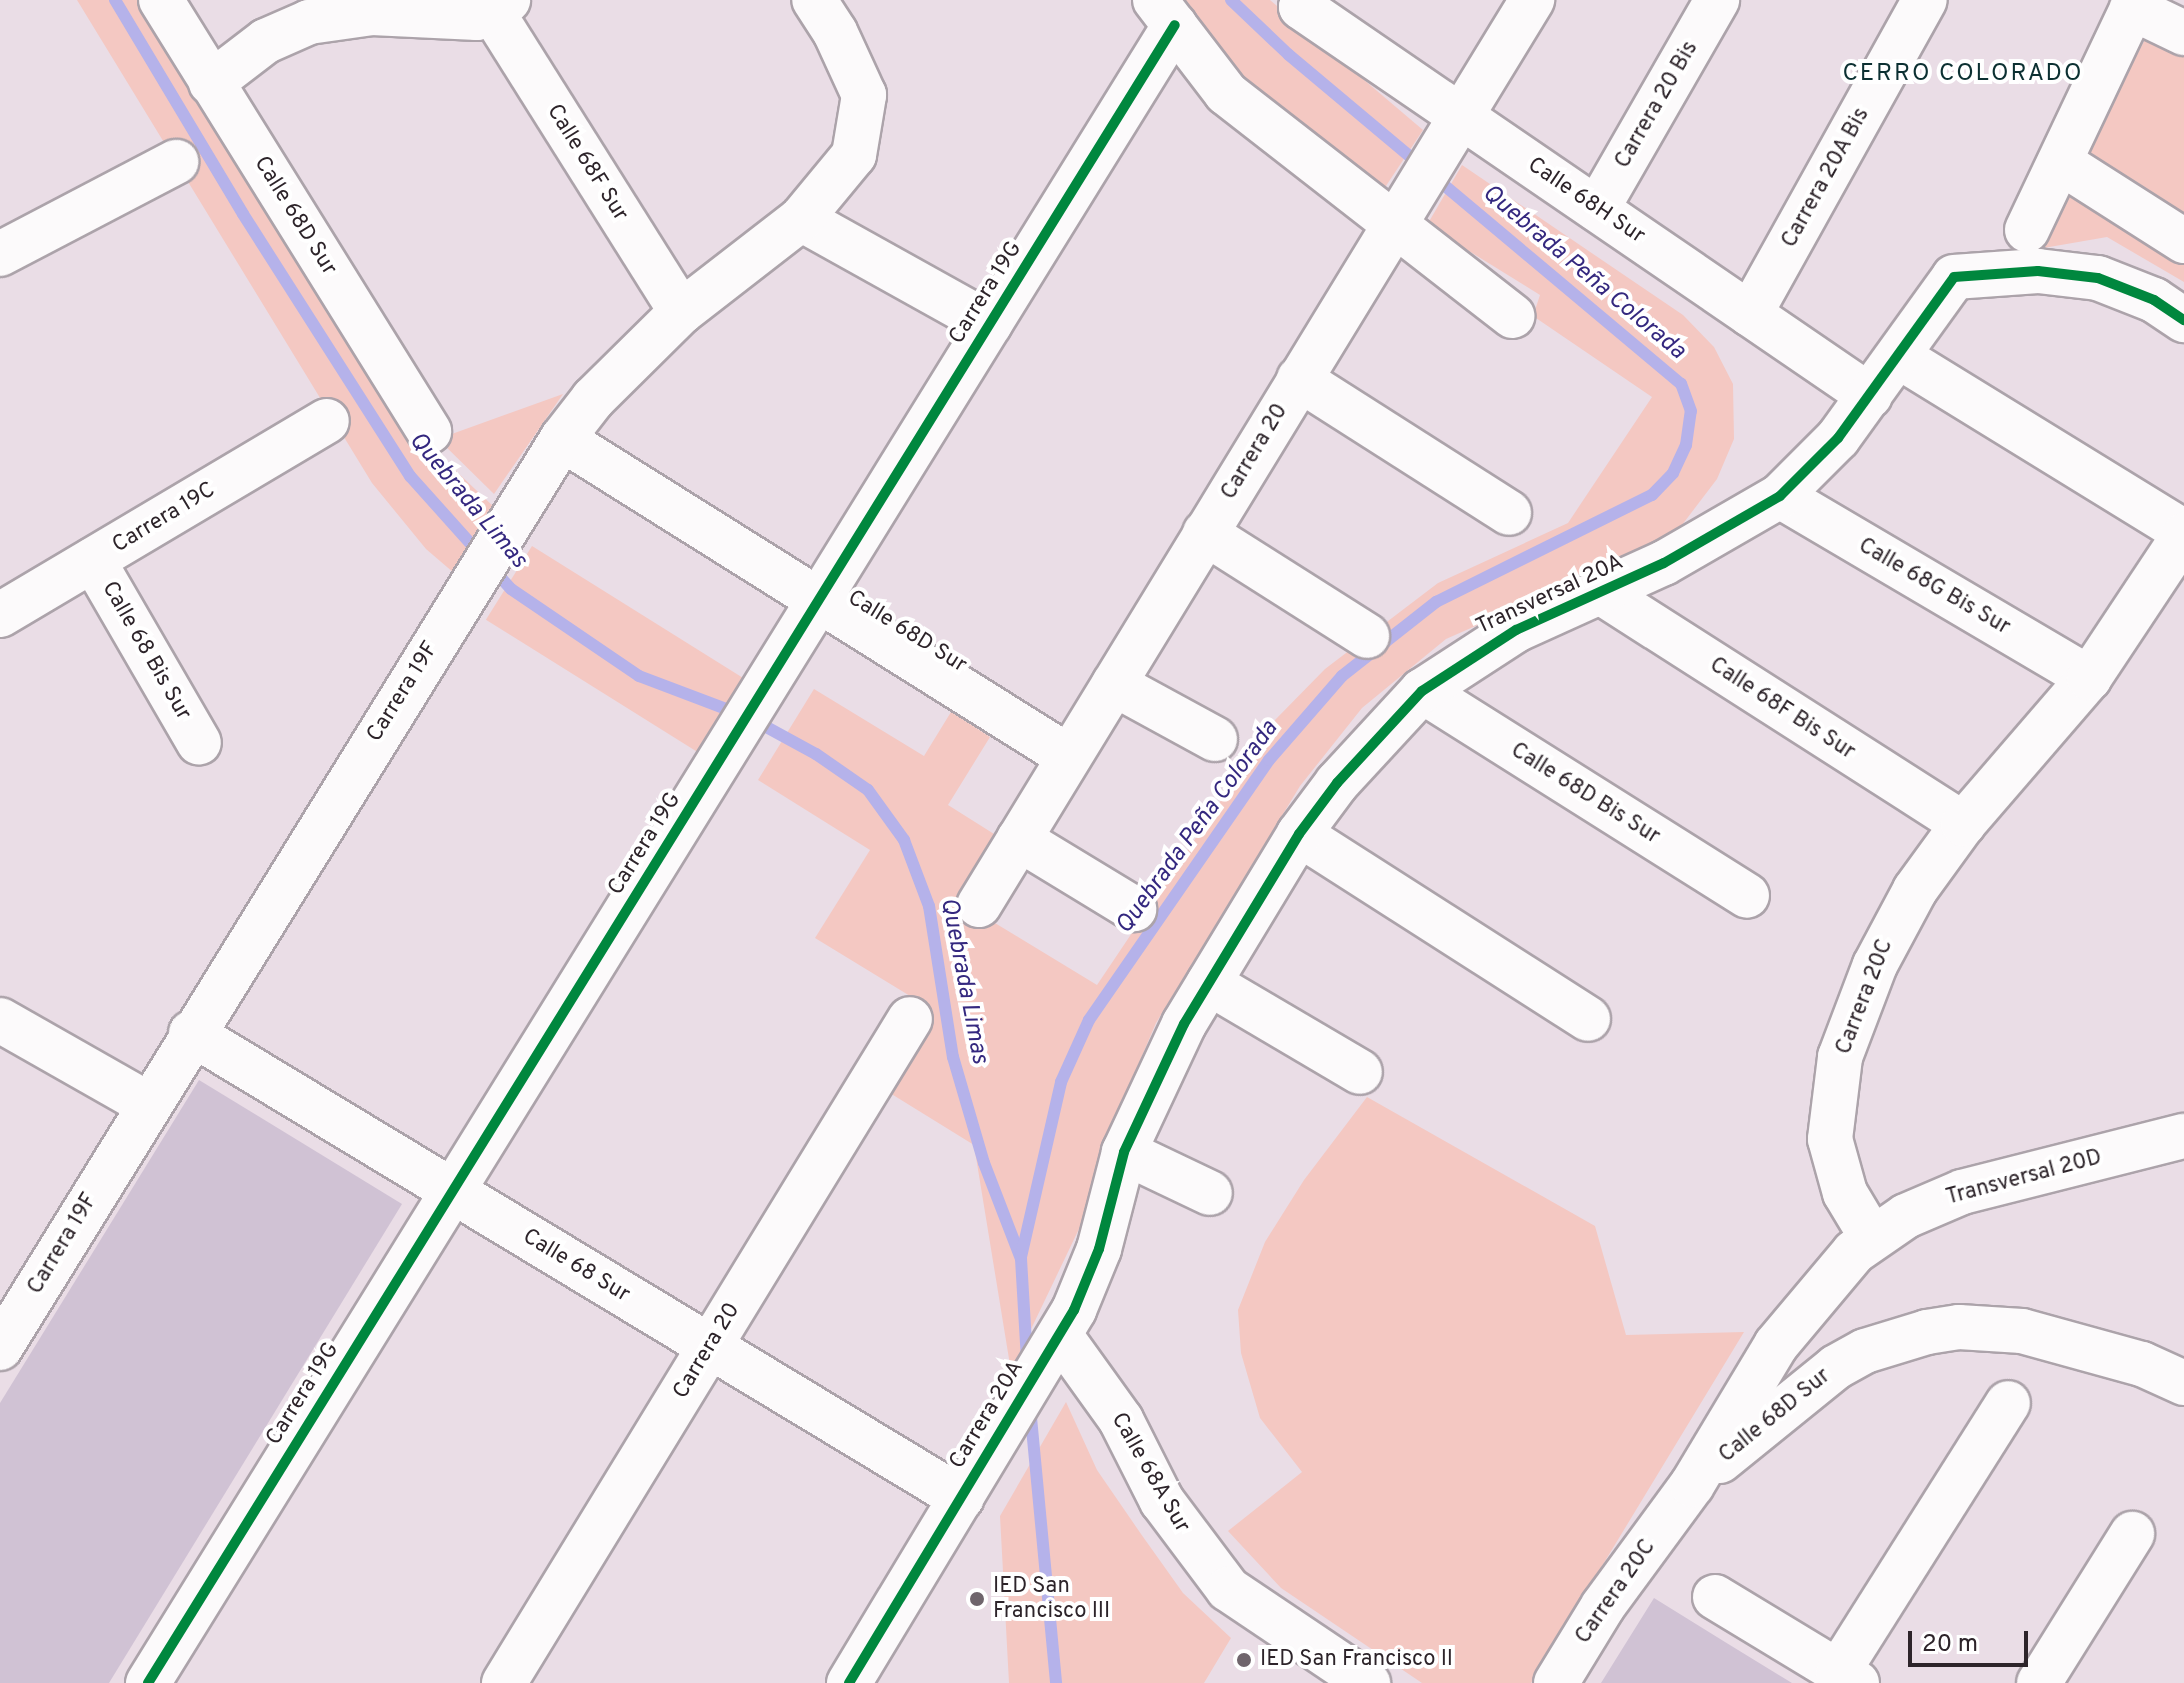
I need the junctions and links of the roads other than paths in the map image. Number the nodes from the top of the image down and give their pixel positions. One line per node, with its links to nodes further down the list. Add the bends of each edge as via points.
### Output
1 (161, 0): 11 (street, Calle 68D Sur)
2 (814, 0): 17 (street, Carrera 19F, via 864,95 854,155)
3 (1532, 0): 12 (street, Carrera 20)
4 (1717, 0): 16 (street, Carrera 20 Bis)
5 (1925, 0): 22 (street, Carrera 20A Bis)
6 (1303, 3): 12 (street, Calle 68H Sur)
7 (2134, 4): 10 (street); 14 (street)
8 (501, 7): 11 (street, via 477,18 372,13 309,22 266,41); 21 (street, Calle 68F Sur)
9 (1165, 13): 15 (street, via 1226,93); 25 (street, Carrera 19G)
10 (2184, 33)
11 (211, 83): 30 (street, Calle 68D Sur)
12 (1450, 132): 15 (street, Carrera 20); 16 (street, Calle 68H Sur)
13 (176, 162): 20 (street)
14 (2060, 162): 18 (street); 19 (street)
15 (1403, 209): 23 (street); 27 (street, Carrera 20)
16 (1597, 209): 22 (street, Calle 68H Sur)
17 (801, 219): 21 (street, Carrera 19F); 25 (street)
18 (2027, 230)
19 (2184, 241)
20 (0, 254)
21 (681, 312): 31 (street, Carrera 19F, via 593,399)
22 (1750, 314): 28 (street, Calle 68H Sur)
23 (1512, 316)
24 (2184, 320): 26 (street, Transversal 20A, via 2126,287 2068,273 1954,277)
25 (990, 324): 38 (street, Carrera 19G)
26 (1898, 356): 28 (street, Transversal 20A); 35 (street)
27 (1299, 379): 33 (street); 34 (street, Carrera 20)
28 (1870, 396): 32 (street, Transversal 20A, via 1809,471)
29 (327, 421): 36 (street, Carrera 19C)
30 (429, 431)
31 (562, 439): 38 (street, Calle 68D Sur); 57 (street, Carrera 19F)
32 (1780, 496): 37 (street, Transversal 20A); 41 (street, Calle 68G Bis Sur)
33 (1509, 513)
34 (1205, 533): 40 (street); 42 (street, Carrera 20)
35 (2184, 534): 41 (street, Carrera 20C)
36 (93, 560): 39 (street, Carrera 19C); 45 (street, Calle 68 Bis Sur)
37 (1602, 593): 43 (street, Transversal 20A, via 1516,630); 47 (street, Calle 68F Bis Sur)
38 (819, 600): 46 (street, Calle 68D Sur); 62 (street, Carrera 19G)
39 (0, 615)
40 (1367, 636)
41 (2089, 678): 47 (street, Carrera 20C)
42 (1114, 684): 44 (street); 46 (street, Carrera 20)
43 (1422, 691): 48 (street, Transversal 20A, via 1337,783); 50 (street, Calle 68D Bis Sur)
44 (1215, 739)
45 (199, 743)
46 (1069, 757): 49 (street, Carrera 20)
47 (1963, 824): 64 (street, Carrera 20C, via 1892,930 1840,1057 1832,1155 1845,1193)
48 (1299, 834): 53 (street, Transversal 20A); 55 (street)
49 (1019, 839): 51 (street, Carrera 20); 52 (street)
50 (1747, 896)
51 (979, 905)
52 (1134, 909)
53 (1209, 983): 58 (street); 61 (street, Transversal 20A, via 1162,1063)
54 (910, 1019): 65 (street, Carrera 20)
55 (1588, 1019)
56 (0, 1020): 59 (street)
57 (191, 1033): 59 (street, Carrera 19F); 62 (street, Calle 68 Sur)
58 (1360, 1072)
59 (148, 1104): 66 (street, Carrera 19F)
60 (2184, 1136): 64 (street, Transversal 20D, via 1962,1192 1906,1216)
61 (1124, 1152): 63 (street); 67 (street, Carrera 20A, via 1099,1249)
62 (452, 1191): 65 (street, Calle 68 Sur); 75 (street, Carrera 19G)
63 (1210, 1193)
64 (1872, 1238): 70 (street, Carrera 20C, via 1828,1278 1785,1333)
65 (710, 1347): 71 (street, Calle 68 Sur); 76 (street, Carrera 20)
66 (0, 1348)
67 (1051, 1349): 71 (street, Carrera 20A); 78 (street, Calle 68A Sur, via 1121,1420 1162,1501 1228,1589)
68 (2184, 1383): 70 (street, Calle 68D Sur, via 2142,1364 2022,1331 1959,1327 1927,1332 1875,1347 1836,1367)
69 (2008, 1403): 74 (street)
70 (1692, 1485): 79 (street, Carrera 20C, via 1603,1606)
71 (961, 1498): 77 (street, Carrera 20A)
72 (2132, 1534): 80 (street)
73 (1715, 1597): 74 (street)
74 (1848, 1677)
75 (148, 1683)
76 (504, 1683)
77 (849, 1683)
78 (1368, 1683)
79 (1556, 1683)
80 (2039, 1683)

